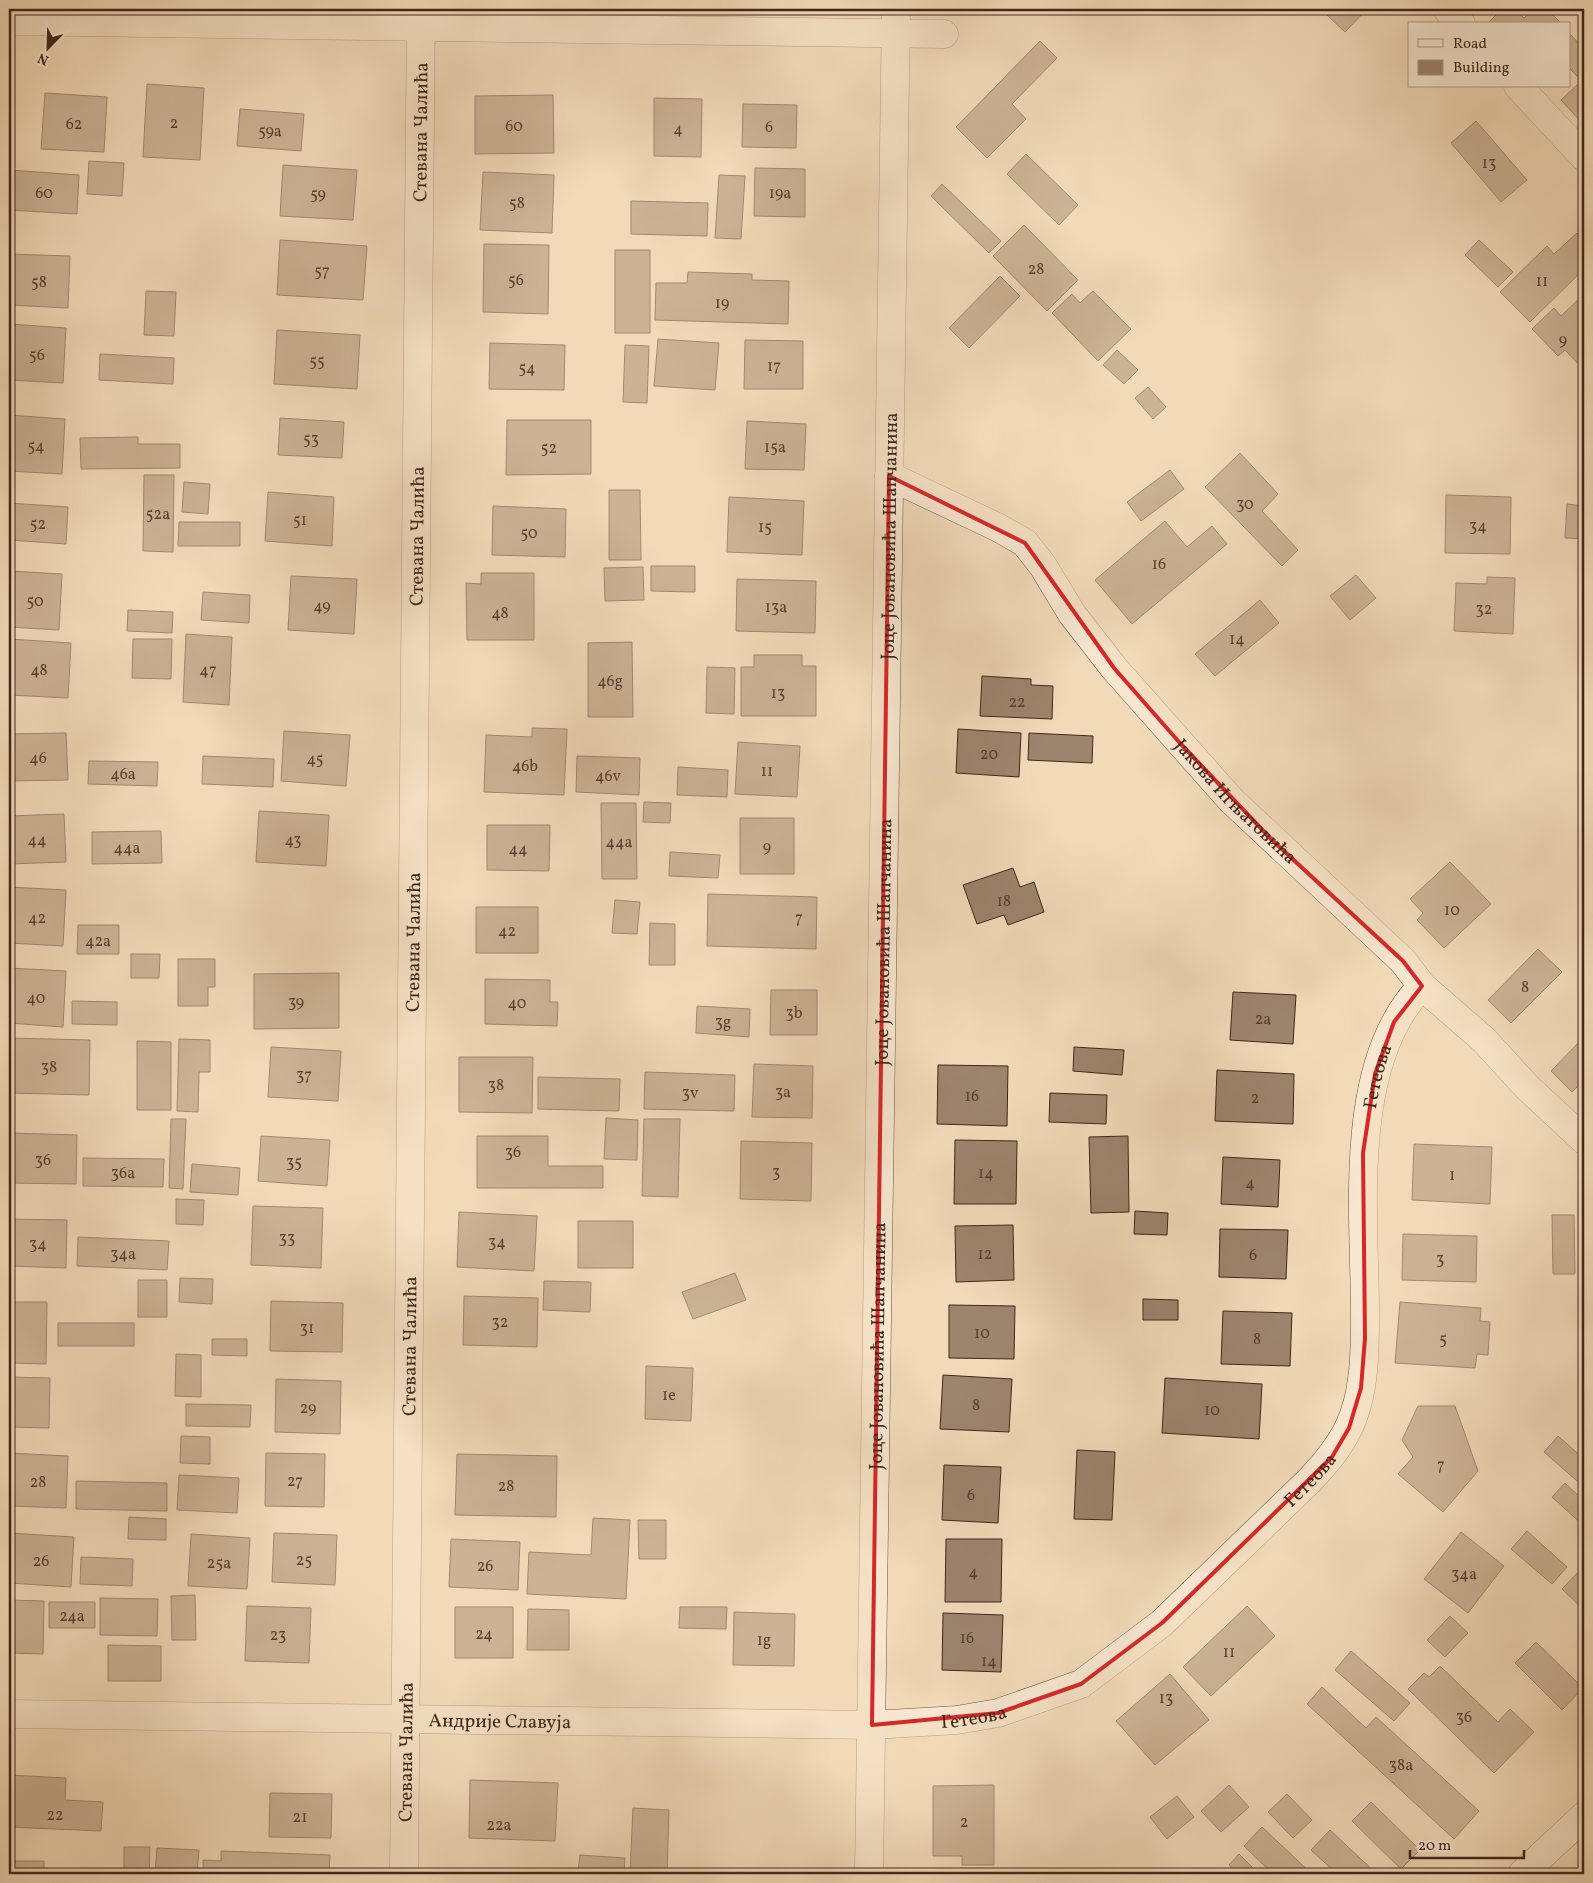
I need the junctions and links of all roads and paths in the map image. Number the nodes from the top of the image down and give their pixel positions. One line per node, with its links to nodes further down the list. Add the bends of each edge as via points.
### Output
1 (1447, 9): 5 (street)
2 (421, 18): 3 (street); 4 (street); 13 (street, Стевана Чалића)
3 (9, 21)
4 (896, 21): 6 (street); 9 (street, Јоце Јовановића Шапчанина)
5 (1459, 22)
6 (944, 34)
7 (1520, 88): 8 (street)
8 (1584, 156)
9 (889, 476): 10 (street, Јакова Игњатовића, via 1025,543 1114,668 1179,742 1231,800 1403,961); 14 (street, Јоце Јовановића Шапчанина)
10 (1422, 986): 11 (street, Јакова Игњатовића, via 1484,1040 1540,1100); 14 (street, Гетеова, via 1394,1022 1375,1074 1363,1152 1365,1338 1361,1388 1349,1428 1332,1457 1162,1623 1081,1684 998,1713 957,1720)
11 (1584, 1140)
12 (9, 1714): 13 (street, Андрије Славуја)
13 (405, 1719): 14 (street, Андрије Славуја); 16 (street, Стевана Чалића)
14 (872, 1725): 17 (street, Јоце Јовановића Шапчанина)
15 (1584, 1816): 18 (street)
16 (404, 1874)
17 (869, 1874)
18 (1522, 1874)

